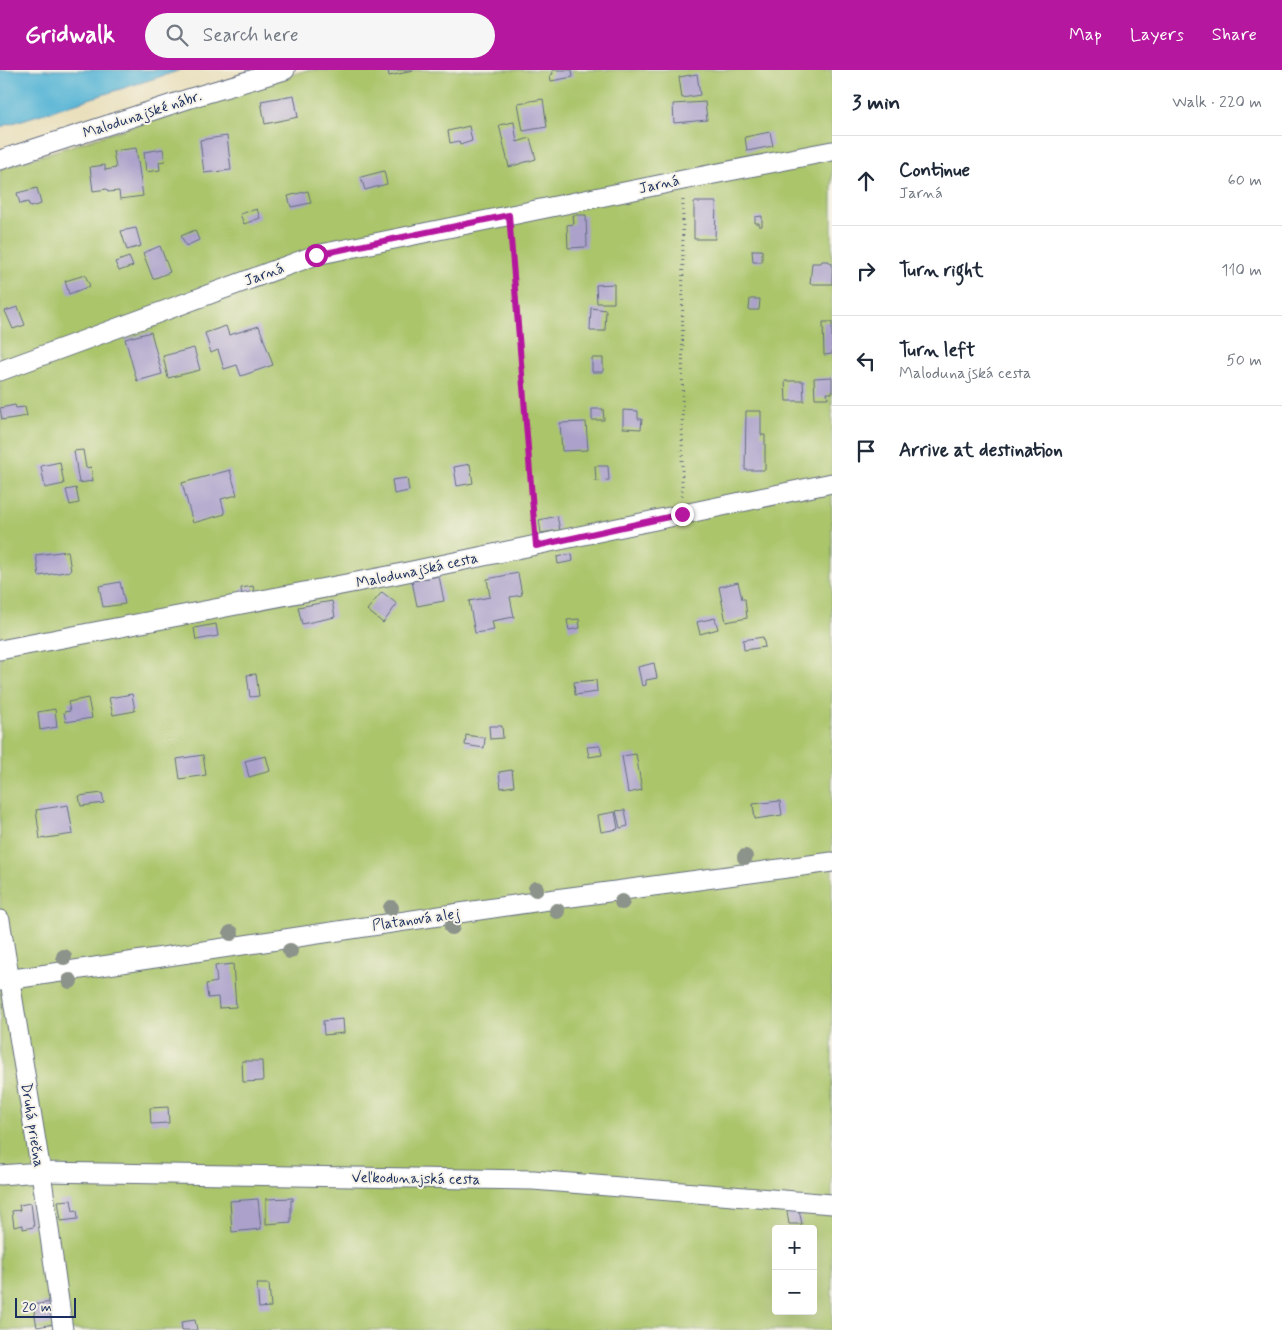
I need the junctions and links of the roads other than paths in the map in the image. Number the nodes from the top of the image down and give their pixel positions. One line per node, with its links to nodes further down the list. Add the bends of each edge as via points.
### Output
1 (286, 70): 3 (street, Malodunajské nábr.)
2 (832, 151): 4 (street, Jarná, via 316,255)
3 (0, 160)
4 (0, 371)
5 (832, 483): 6 (street, Malodunajská cesta, via 388,576)
6 (0, 650)
7 (832, 862): 9 (street, Platanová alej, via 531,902)
8 (0, 920): 9 (street, Druhá priečna)
9 (5, 980): 10 (street, Druhá priečna)
10 (41, 1172): 11 (street, Veľkodunajská cesta); 12 (street, Veľkodunajská cesta, via 533,1180); 13 (street, Druhá priečna)
11 (0, 1175)
12 (832, 1204)
13 (63, 1330)

